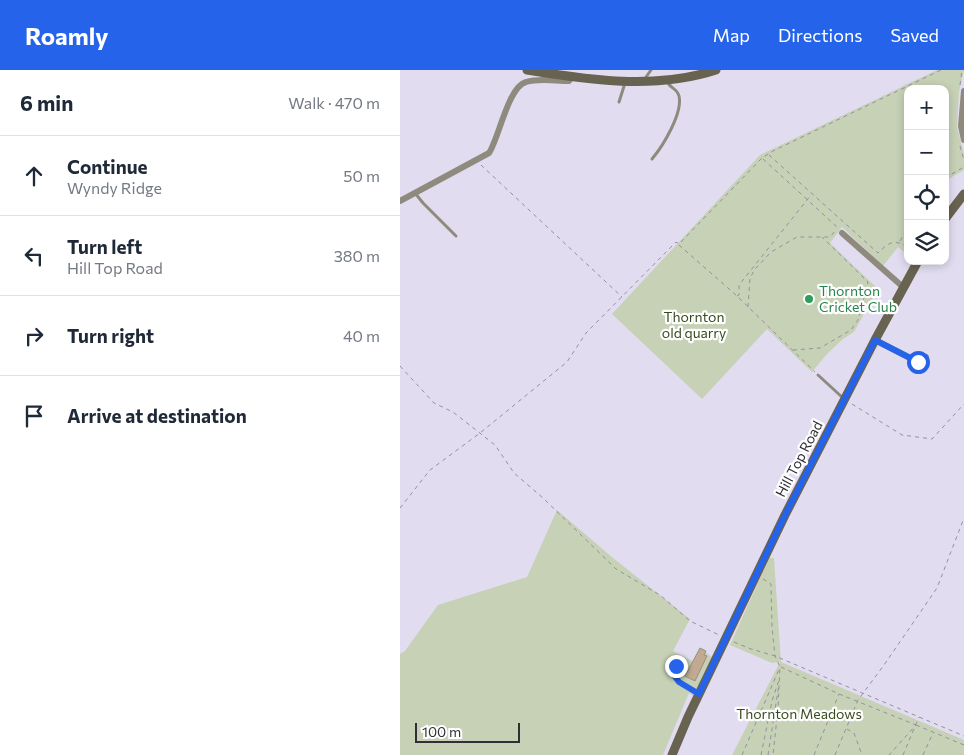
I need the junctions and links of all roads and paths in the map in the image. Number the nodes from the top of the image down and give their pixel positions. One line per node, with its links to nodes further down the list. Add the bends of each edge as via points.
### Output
1 (527, 70): 5 (street)
2 (651, 70): 8 (lane)
3 (716, 70): 7 (street)
4 (941, 70): 12 (path)
5 (572, 77): 6 (street); 15 (street, via 569,81 533,81 518,86 494,145 489,153)
6 (626, 80): 8 (street); 10 (lane)
7 (669, 80): 8 (street); 14 (lane, via 668,85 678,94 679,111 666,141)
8 (643, 81)
9 (964, 92): 11 (street, via 960,126)
10 (619, 102)
11 (964, 140)
12 (768, 154): 13 (path); 19 (path)
13 (762, 158): 21 (path); 29 (path)
14 (652, 160)
15 (476, 161): 18 (street); 33 (path)
16 (964, 167): 17 (path)
17 (949, 176)
18 (415, 193): 22 (street); 26 (lane)
19 (812, 194): 21 (path); 28 (path, via 878,253 891,243)
20 (964, 194): 23 (street)
21 (807, 200): 27 (path, via 837,228 831,236); 34 (path, via 740,285)
22 (400, 201)
23 (949, 214)
24 (842, 233): 32 (street)
25 (904, 234): 28 (path)
26 (456, 236)
27 (821, 237): 35 (path, via 798,236 772,252 750,278); 37 (path, via 868,282 858,320 851,330 820,348)
28 (899, 242): 30 (path)
29 (679, 244): 33 (path, via 676,242); 34 (path)
30 (904, 245)
31 (916, 265): 32 (street, Hill Top Road)
32 (903, 287): 36 (street, Hill Top Road)
33 (622, 296): 45 (path, via 586,333 567,362)
34 (737, 296): 35 (path)
35 (748, 307): 37 (path)
36 (875, 340): 39 (street); 43 (street, Hill Top Road)
37 (792, 350): 42 (path)
38 (926, 357): 39 (street)
39 (918, 362): 41 (street)
40 (400, 366): 45 (path, via 434,403)
41 (917, 370)
42 (818, 375): 43 (lane)
43 (845, 400): 44 (path, via 902,435 932,439); 48 (street, Hill Top Road)
44 (964, 404)
45 (480, 433): 46 (path, via 430,470); 49 (path, via 495,445 514,473 616,570 660,595 690,621)
46 (400, 508)
47 (964, 518): 56 (path, via 937,588)
48 (756, 576): 49 (street, Hill Top Road); 50 (path, via 771,584)
49 (727, 638): 50 (path); 54 (street, Hill Top Road)
50 (775, 656): 52 (path); 56 (path)
51 (676, 666): 54 (lane, via 674,675 679,682)
52 (780, 667): 53 (path); 55 (path); 65 (path)
53 (780, 676): 66 (path); 67 (path); 68 (path)
54 (699, 694): 64 (street, Hill Top Road)
55 (839, 694): 57 (path); 69 (path)
56 (863, 694): 57 (path); 58 (path)
57 (858, 700): 59 (path); 60 (path)
58 (919, 717): 59 (path); 62 (path)
59 (916, 724): 61 (path); 72 (path); 73 (path)
60 (846, 729): 70 (path); 71 (path, via 854,733)
61 (933, 732): 63 (path); 74 (path)
62 (964, 736)
63 (964, 745)
64 (672, 755)
65 (742, 755)
66 (761, 755)
67 (768, 755)
68 (773, 755)
69 (814, 755)
70 (835, 755)
71 (862, 755)
72 (889, 755)
73 (903, 755)
74 (923, 755)

